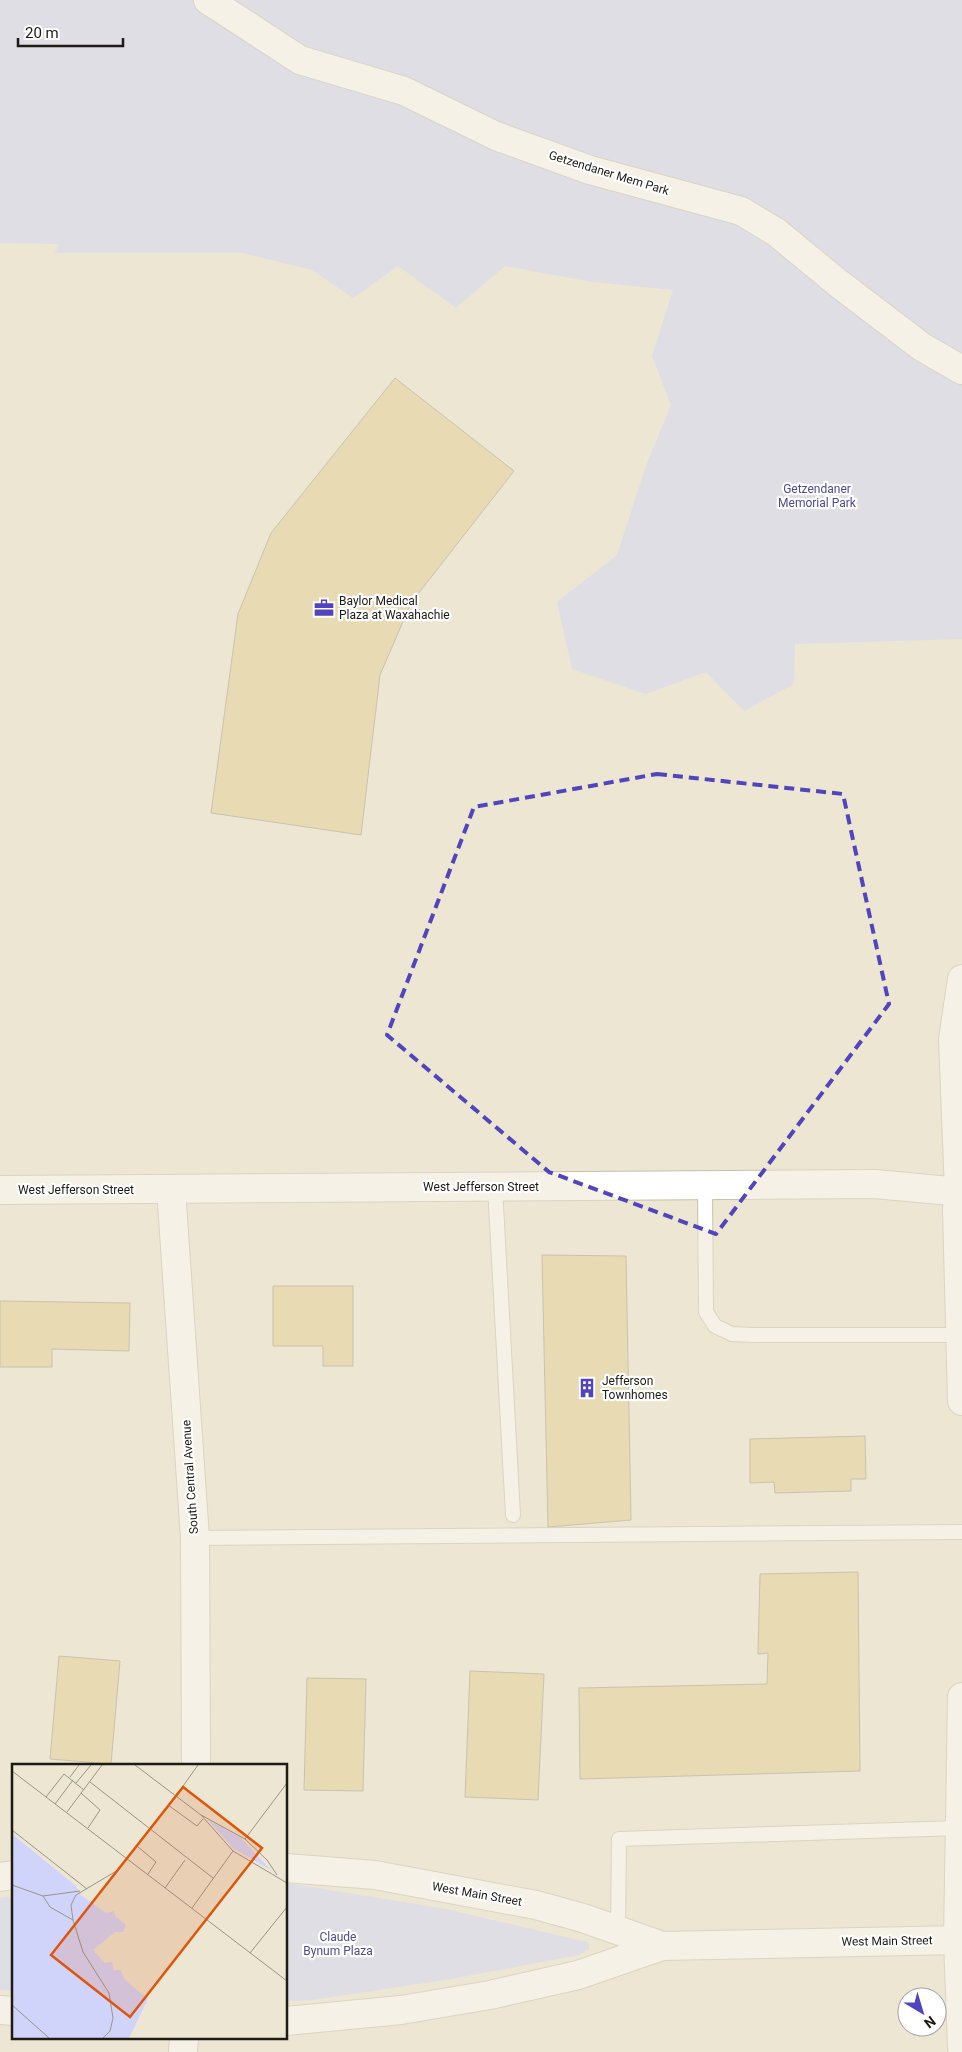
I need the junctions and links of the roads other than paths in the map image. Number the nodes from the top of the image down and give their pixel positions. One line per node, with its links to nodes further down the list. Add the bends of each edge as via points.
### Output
1 (208, 0): 2 (street, Getzendaner Mem Park, via 300,60 404,90 496,136 590,170 741,211 776,232 922,346)
2 (962, 370)
3 (962, 979): 8 (street, via 953,1040)
4 (705, 1185): 5 (street, West Jefferson Street); 8 (street, West Jefferson Street, via 875,1184); 9 (lane, via 706,1312 715,1326 732,1334 754,1335)
5 (495, 1187): 6 (street, West Jefferson Street); 11 (lane)
6 (171, 1189): 7 (street, West Jefferson Street); 13 (street, South Central Avenue)
7 (0, 1190)
8 (961, 1192): 9 (street, via 957,1210)
9 (960, 1335): 10 (street)
10 (962, 1401)
11 (513, 1514)
12 (962, 1532): 13 (lane)
13 (195, 1538): 15 (street, South Central Avenue)
14 (962, 1697): 16 (street)
15 (196, 1764)
16 (959, 1828): 18 (lane, via 619,1839); 19 (street)
17 (288, 1868): 18 (street, West Main Street, via 376,1875 536,1905)
18 (618, 1930): 20 (street, West Main Street)
19 (960, 1940): 20 (street, West Main Street); 22 (street)
20 (662, 1946): 21 (street, West Main Street, via 578,1975 490,1995 402,2010)
21 (288, 2022)
22 (962, 2047)

